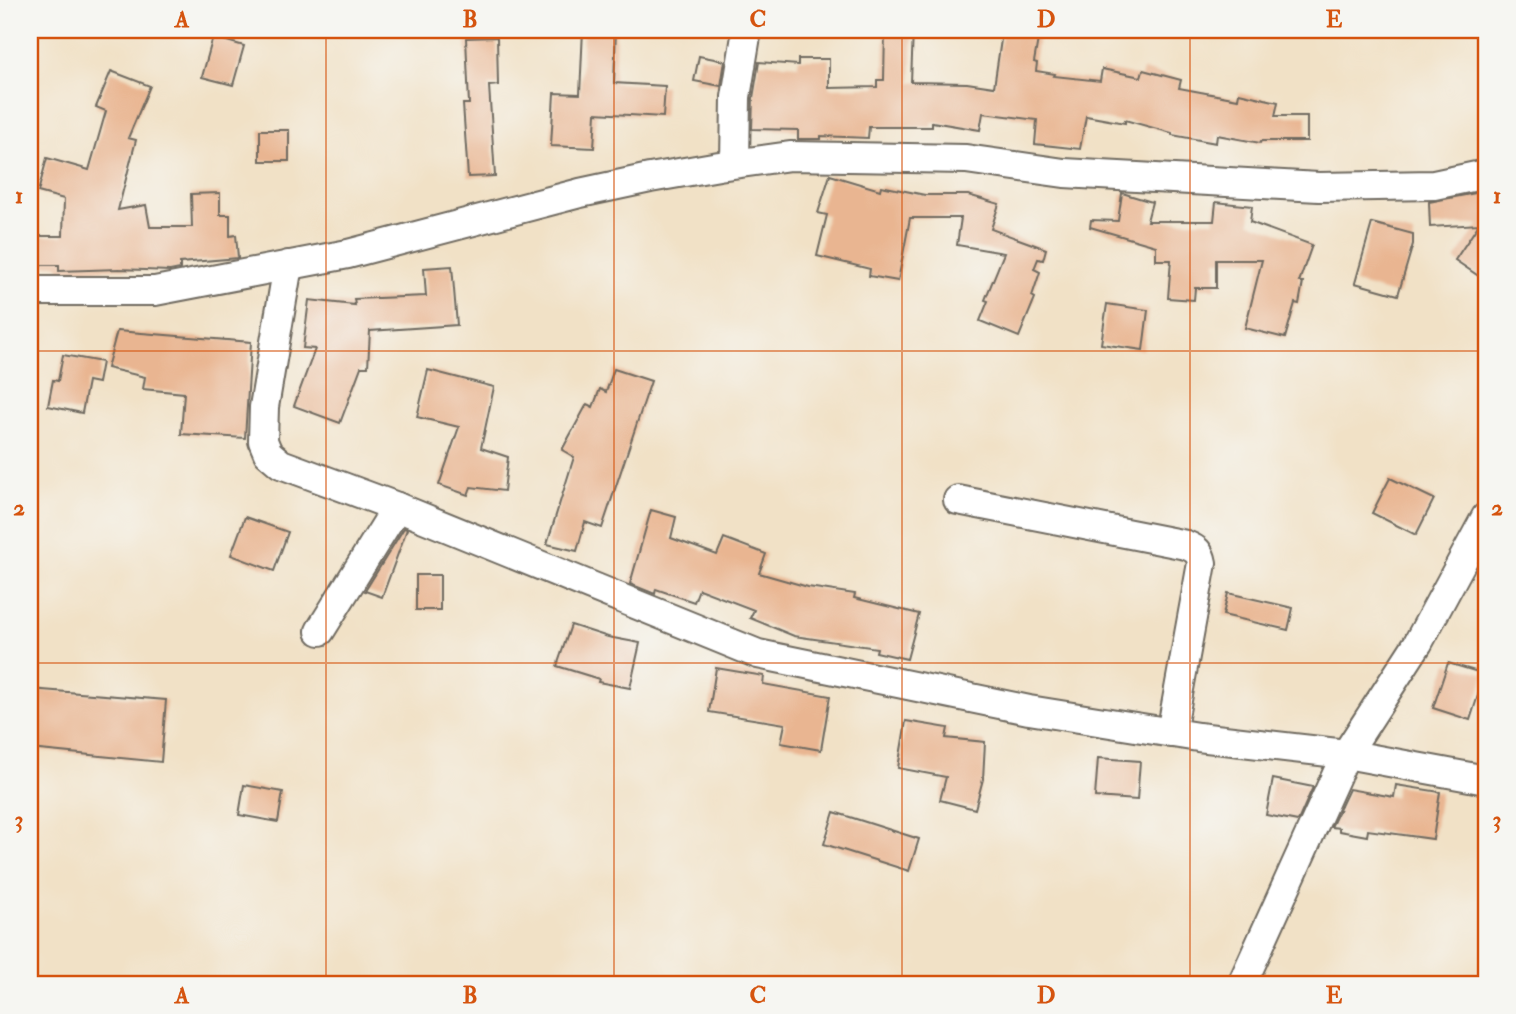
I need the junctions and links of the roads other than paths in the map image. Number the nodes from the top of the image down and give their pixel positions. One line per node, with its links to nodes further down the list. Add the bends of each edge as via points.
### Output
1 (747, 30): 2 (street, via 736,97)
2 (735, 163): 3 (street, via 790,156 966,159 1064,173 1319,187 1434,185); 4 (street, via 580,193 348,254)
3 (1486, 174)
4 (288, 265): 5 (street, via 155,290); 7 (street, via 264,407 263,441 268,453 281,464)
5 (30, 292)
6 (958, 500): 10 (street, via 1186,545 1201,554)
7 (397, 507): 9 (street); 10 (street, via 758,654 1029,710)
8 (1486, 517): 11 (street, via 1418,643)
9 (320, 631)
10 (1171, 733): 11 (street)
11 (1346, 754): 12 (street); 13 (street)
12 (1486, 780)
13 (1242, 984)

